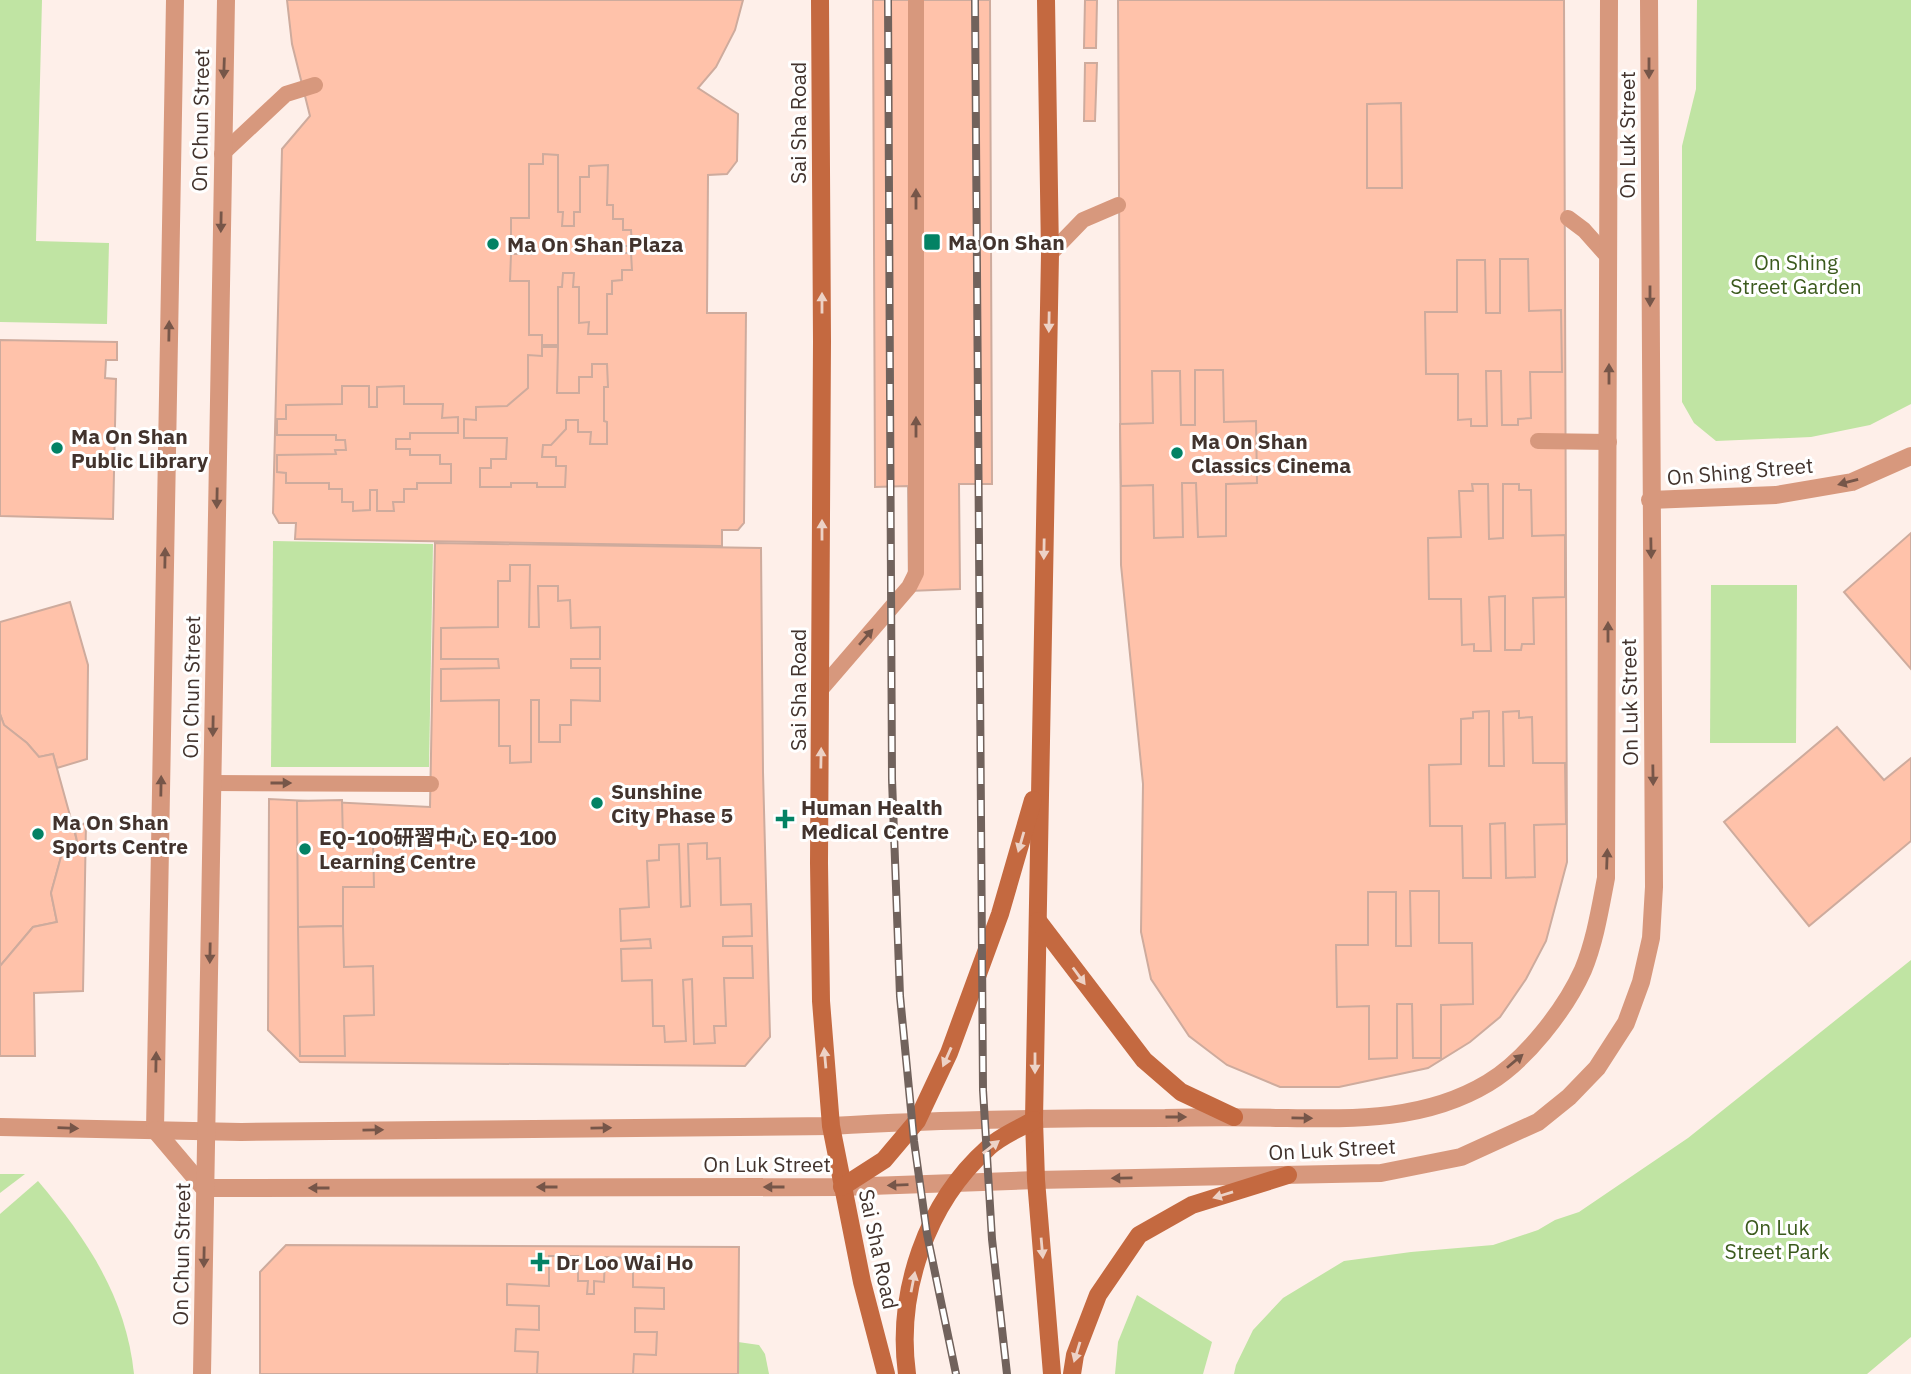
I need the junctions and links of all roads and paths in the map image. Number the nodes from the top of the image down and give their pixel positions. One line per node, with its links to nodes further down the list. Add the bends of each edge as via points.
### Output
1 (175, 0): 28 (street, On Chun Street, one-way to 1)
2 (226, 0): 9 (street, On Chun Street, one-way to 9)
3 (820, 0): 18 (main road, Sai Sha Road, one-way to 3)
4 (916, 0): 18 (lane, one-way to 4, via 916,573)
5 (1046, 0): 12 (main road)
6 (1609, 0): 13 (street, On Luk Street)
7 (1649, 0): 17 (street, On Luk Street, one-way to 17)
8 (315, 85): 9 (lane, via 286,94)
9 (222, 154): 20 (street, On Chun Street, one-way to 20)
10 (1118, 205): 12 (lane, via 1083,220)
11 (1568, 218): 13 (lane)
12 (1050, 254): 19 (main road, one-way to 19)
13 (1609, 258): 15 (street, On Luk Street, one-way to 13)
14 (1538, 440): 15 (lane)
15 (1609, 442): 23 (street, On Luk Street, one-way to 15, via 1360,1119 1405,1114 1453,1101 1490,1082 1525,1052 1554,1018 1582,971 1606,878)
16 (1911, 456): 17 (street, On Shing Street, one-way to 17, via 1852,482 1776,495)
17 (1650, 500): 30 (street, On Luk Street, one-way to 30, via 1654,887 1651,938 1626,1023 1597,1068 1569,1097 1538,1122 1505,1138 1461,1157 1381,1173)
18 (822, 688): 27 (main road, Sai Sha Road, one-way to 18, via 821,1001)
19 (1040, 776): 22 (main road); 25 (main road, one-way to 25, via 995,926 950,1053)
20 (212, 783): 21 (lane, one-way to 21); 29 (street, On Chun Street, one-way to 29)
21 (431, 784)
22 (1038, 921): 23 (main road, one-way to 23, via 1144,1060 1181,1093); 24 (main road, one-way to 24)
23 (1234, 1117): 24 (street, On Luk Street, one-way to 23)
24 (1034, 1120): 25 (street, On Luk Street); 31 (main road); 32 (main road, one-way to 24, via 989,1146)
25 (917, 1121): 27 (street, On Luk Street); 33 (main road, via 884,1160)
26 (0, 1126): 28 (street, one-way to 28)
27 (831, 1126): 29 (street, On Luk Street, one-way to 27); 33 (main road, Sai Sha Road)
28 (155, 1130): 29 (street, On Luk Street); 34 (street)
29 (207, 1132): 34 (street, On Chun Street)
30 (1288, 1175): 31 (street, On Luk Street, one-way to 31); 39 (main road, one-way to 39, via 1192,1205 1139,1235 1098,1295)
31 (1036, 1180): 32 (street, On Luk Street); 38 (main road, one-way to 38)
32 (954, 1184): 33 (street, On Luk Street, one-way to 33); 37 (main road, one-way to 32, via 904,1351 911,1286 922,1242)
33 (842, 1187): 34 (street, On Luk Street, one-way to 34); 36 (main road, Sai Sha Road)
34 (204, 1188): 35 (street, On Chun Street, one-way to 35)
35 (202, 1374)
36 (886, 1374)
37 (908, 1374)
38 (1052, 1374)
39 (1072, 1374)

